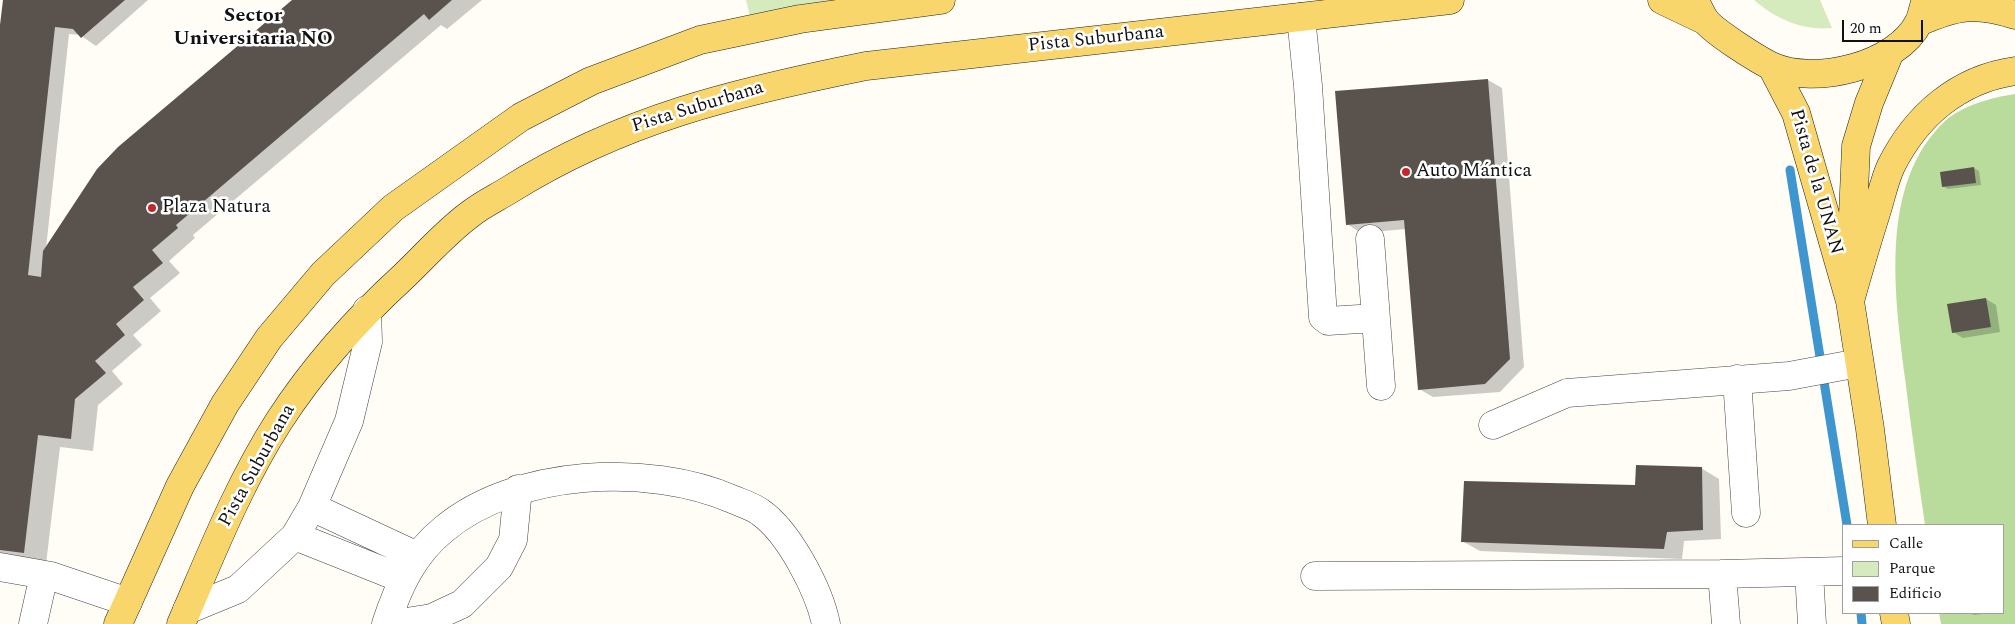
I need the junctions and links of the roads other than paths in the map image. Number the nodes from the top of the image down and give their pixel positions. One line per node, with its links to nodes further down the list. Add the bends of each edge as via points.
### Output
1 (940, 0): 32 (main road, via 800,19 700,40 591,81 520,117 393,208 323,274 269,338 225,404 180,486)
2 (1450, 0): 7 (main road, Pista Suburbana)
3 (1662, 0): 4 (main road)
4 (1700, 11): 9 (main road, via 1746,51)
5 (1922, 11): 6 (main road, via 1969,6); 8 (main road, via 1900,45)
6 (2015, 15)
7 (1301, 17): 13 (main road, Pista Suburbana, via 866,66 691,106 626,130 544,168 477,210); 14 (lane, via 1323,317 1328,321)
8 (1890, 52): 9 (main road, via 1856,68 1826,73 1800,73); 12 (main road, Pista de la UNAN, via 1856,146)
9 (1772, 67): 12 (main road, Pista de la UNAN, via 1796,113)
10 (2015, 71): 12 (main road, via 1999,73 1964,87 1936,105 1914,131 1891,167)
11 (1370, 239): 14 (lane)
12 (1850, 301): 15 (main road, Pista de la UNAN)
13 (367, 310): 20 (lane, via 368,342 349,420); 33 (main road, Pista Suburbana, via 328,353 279,422 228,514)
14 (1375, 318): 17 (lane)
15 (1846, 365): 16 (lane, via 1789,376); 22 (main road, Pista de la UNAN)
16 (1737, 379): 18 (lane, via 1567,393); 21 (lane)
17 (1381, 386)
18 (1493, 425)
19 (518, 489): 24 (lane, via 497,496 444,528); 36 (lane, via 514,540 499,567 462,604 432,618); 37 (lane, via 545,482 621,476 705,488 724,496 760,512 794,548)
20 (312, 507): 23 (lane); 24 (lane)
21 (1746, 513)
22 (1882, 524)
23 (295, 536): 31 (lane); 33 (lane, via 238,589)
24 (417, 556): 31 (lane)
25 (0, 567): 29 (lane)
26 (1840, 571): 27 (lane)
27 (1809, 572): 28 (lane); 39 (lane)
28 (1722, 574): 30 (lane); 38 (lane)
29 (44, 575): 32 (lane, via 91,588); 34 (lane)
30 (1315, 576)
31 (403, 578): 35 (lane)
32 (123, 613)
33 (184, 617)
34 (34, 624)
35 (386, 624)
36 (393, 624)
37 (826, 624)
38 (1726, 624)
39 (1812, 624)

